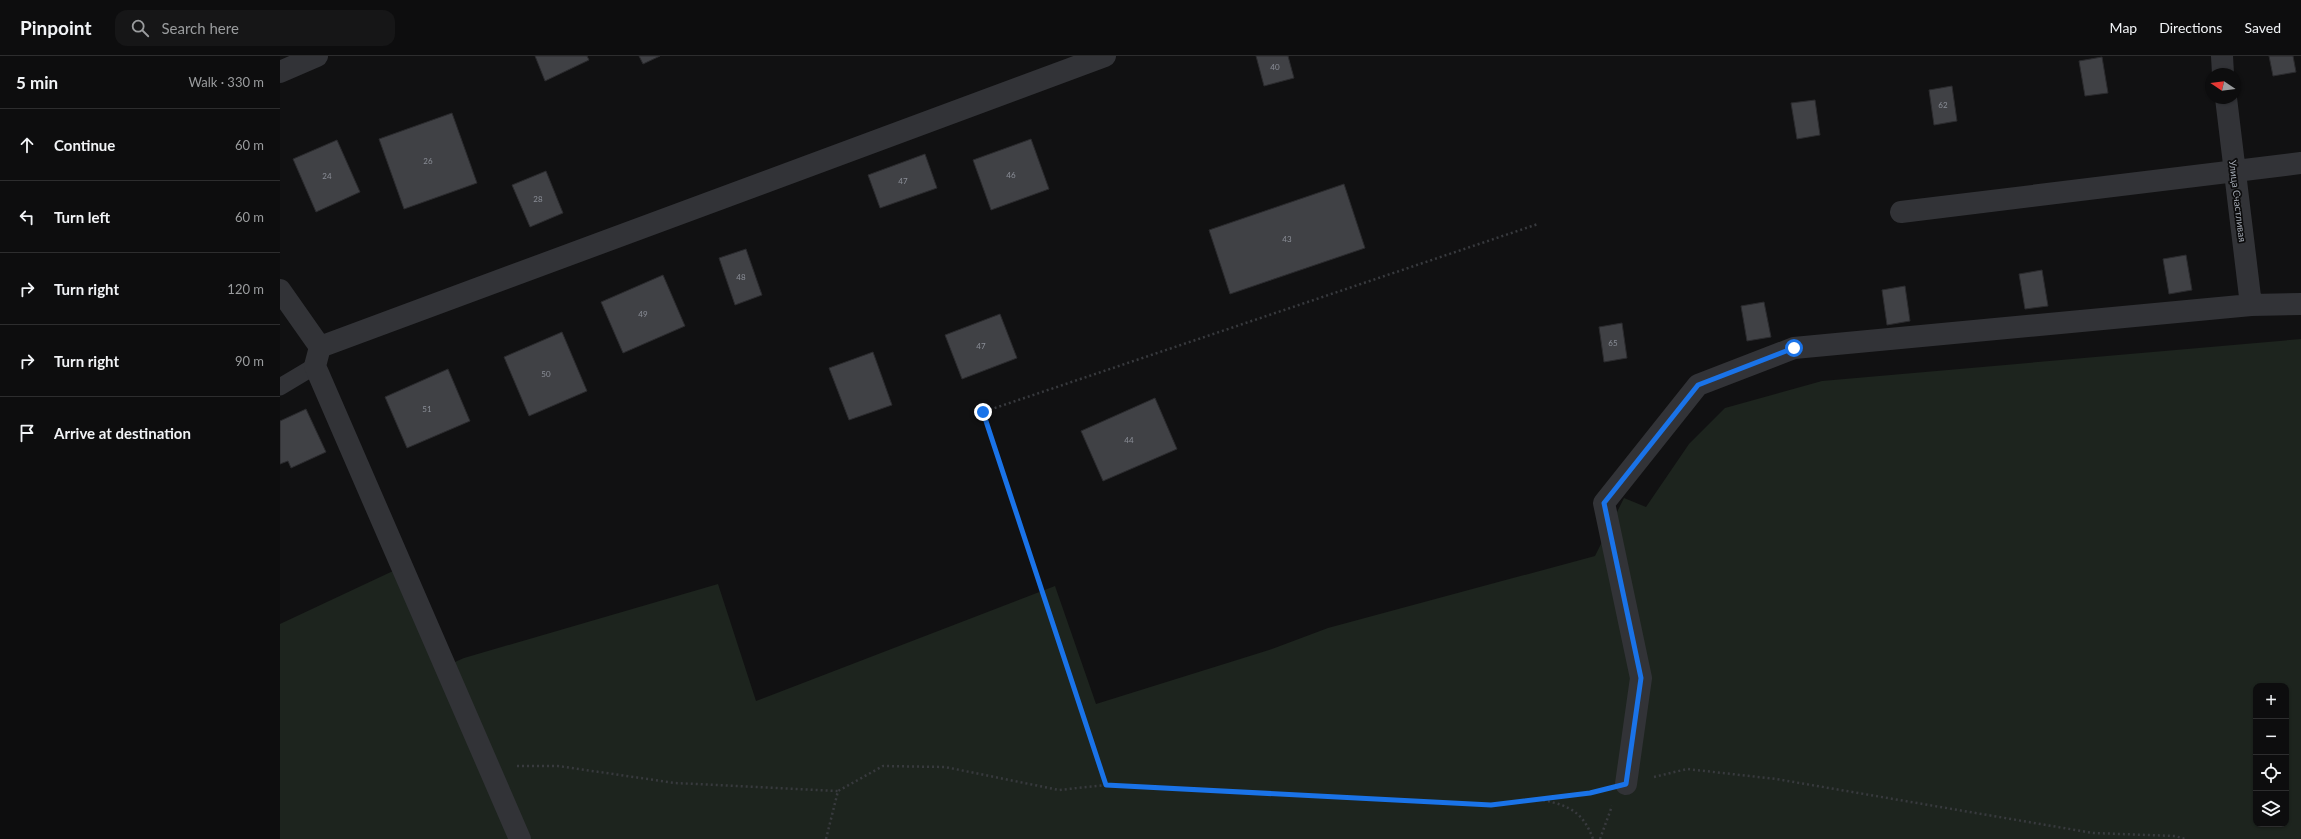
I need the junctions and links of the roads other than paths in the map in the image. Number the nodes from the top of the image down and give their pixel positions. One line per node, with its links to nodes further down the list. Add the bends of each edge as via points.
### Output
1 (317, 56): 5 (street)
2 (1105, 56): 13 (street)
3 (2222, 56): 4 (street)
4 (2223, 68)
5 (280, 72)
6 (2227, 104): 8 (street, Улица Счастливая)
7 (2301, 163): 8 (street)
8 (2235, 172): 9 (street); 12 (street, Улица Счастливая)
9 (1901, 212)
10 (280, 290): 13 (street)
11 (2301, 304): 12 (street)
12 (2251, 305): 15 (street, via 1794,348 1698,385 1604,503 1641,678)
13 (318, 357): 14 (lane); 16 (street)
14 (280, 387)
15 (1626, 784)
16 (520, 839)

